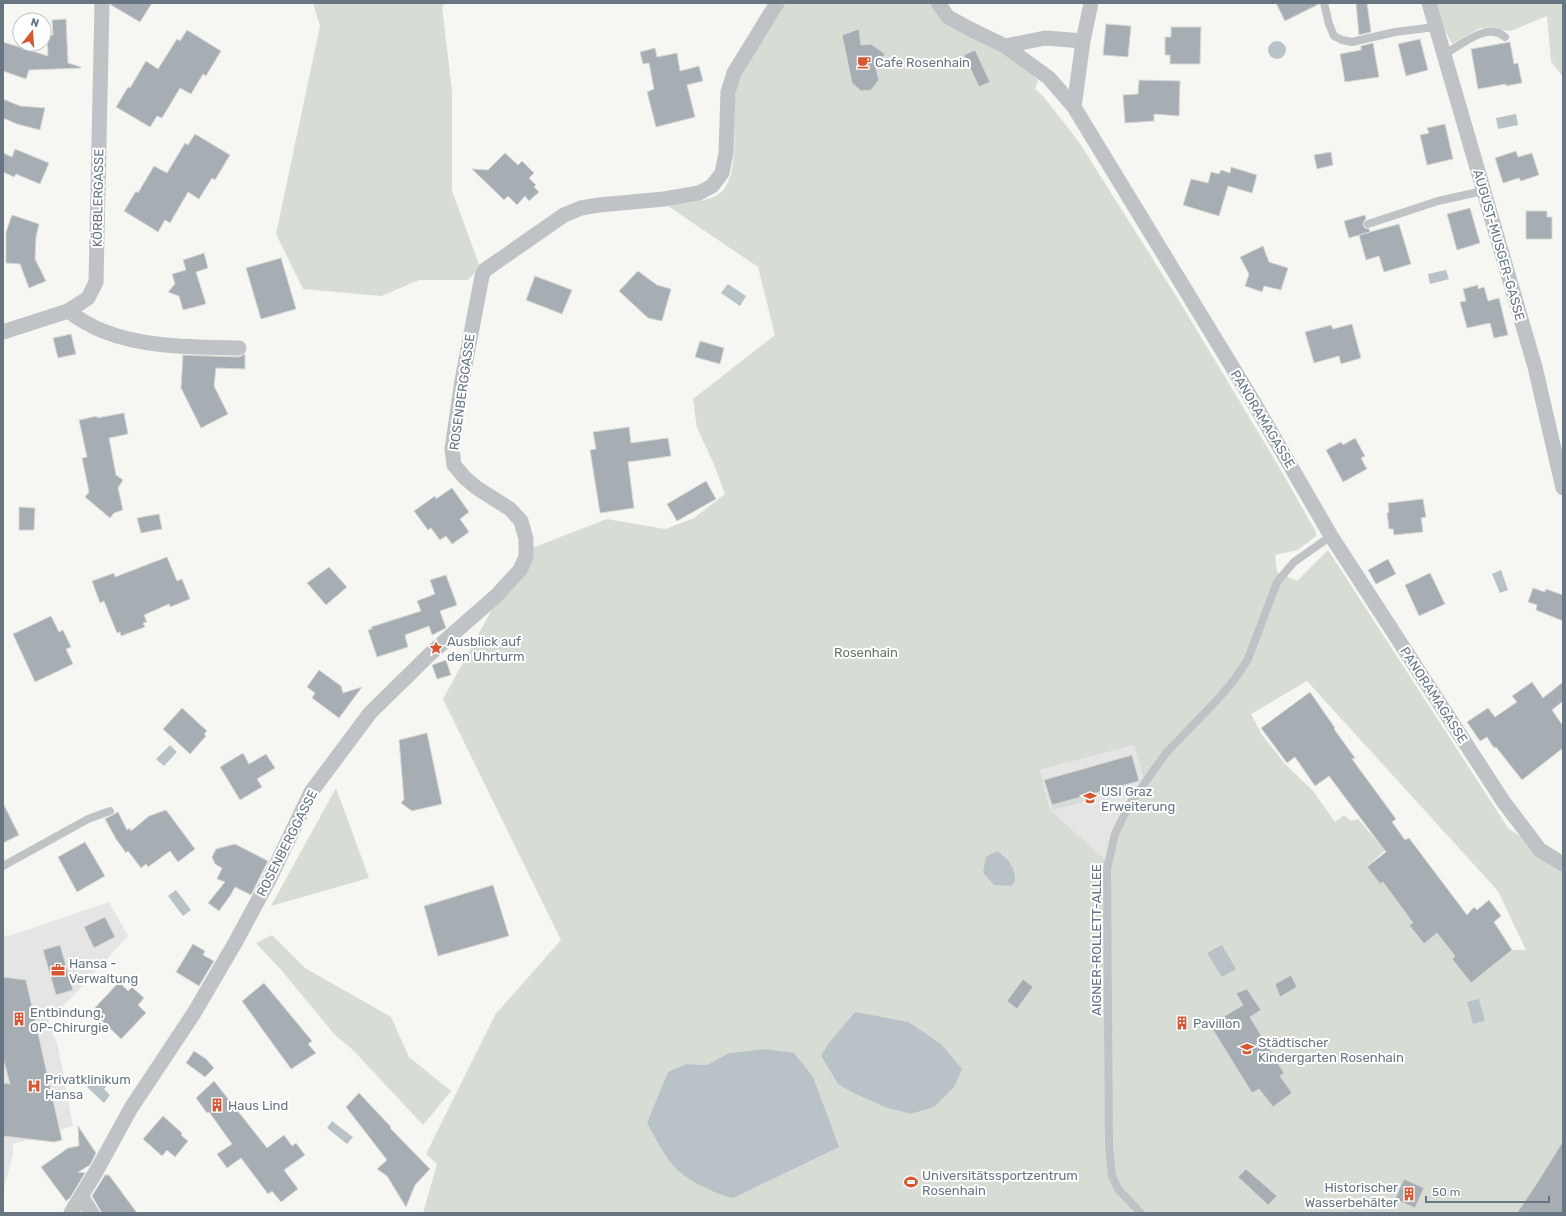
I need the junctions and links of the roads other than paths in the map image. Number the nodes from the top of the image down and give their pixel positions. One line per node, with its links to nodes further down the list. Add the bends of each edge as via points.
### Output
1 (102, 3): 15 (street, KÖRBLERGASSE, via 96,282 88,298)
2 (777, 3): 23 (street, ROSENBERGGASSE, via 734,73 728,92 726,153 722,173 712,186 699,193 599,205 564,214 485,270 461,386 452,449 454,465 465,478 510,509 521,521 526,539 526,557 520,570 496,596 430,654 370,713 311,792 269,880 235,943 194,1013 131,1108)
3 (938, 3): 10 (street, PANORAMAGASSE, via 948,17)
4 (1091, 3): 9 (street)
5 (1324, 3): 7 (lane, via 1334,36 1342,40 1352,42 1395,32)
6 (1429, 3): 7 (street, AUGUST-MUSGER-GASSE)
7 (1435, 27): 11 (street, AUGUST-MUSGER-GASSE)
8 (1505, 37): 11 (lane, via 1499,32 1485,31)
9 (1083, 41): 10 (street, via 1045,38); 12 (street)
10 (1005, 46): 12 (street, PANORAMAGASSE, via 1049,78)
11 (1443, 55): 13 (street, AUGUST-MUSGER-GASSE)
12 (1074, 106): 19 (street, PANORAMAGASSE)
13 (1483, 191): 14 (lane); 18 (street, AUGUST-MUSGER-GASSE, via 1535,367)
14 (1368, 224)
15 (68, 311): 16 (street, KÖRBLERGASSE); 17 (street, via 103,331 133,340 194,347)
16 (3, 332)
17 (239, 348)
18 (1563, 488)
19 (1331, 536): 21 (street, PANORAMAGASSE, via 1503,801 1540,850); 26 (lane, AIGNER-ROLLETT-ALLEE, via 1288,568 1278,582 1248,659 1218,699 1166,753 1129,805 1114,834 1107,869 1109,1144 1112,1176 1118,1189)
20 (110, 810): 22 (lane, via 88,818)
21 (1563, 864)
22 (3, 866)
23 (81, 1196): 24 (street, ROSENBERGGASSE); 25 (street)
24 (71, 1213)
25 (92, 1213)
26 (1141, 1213)

